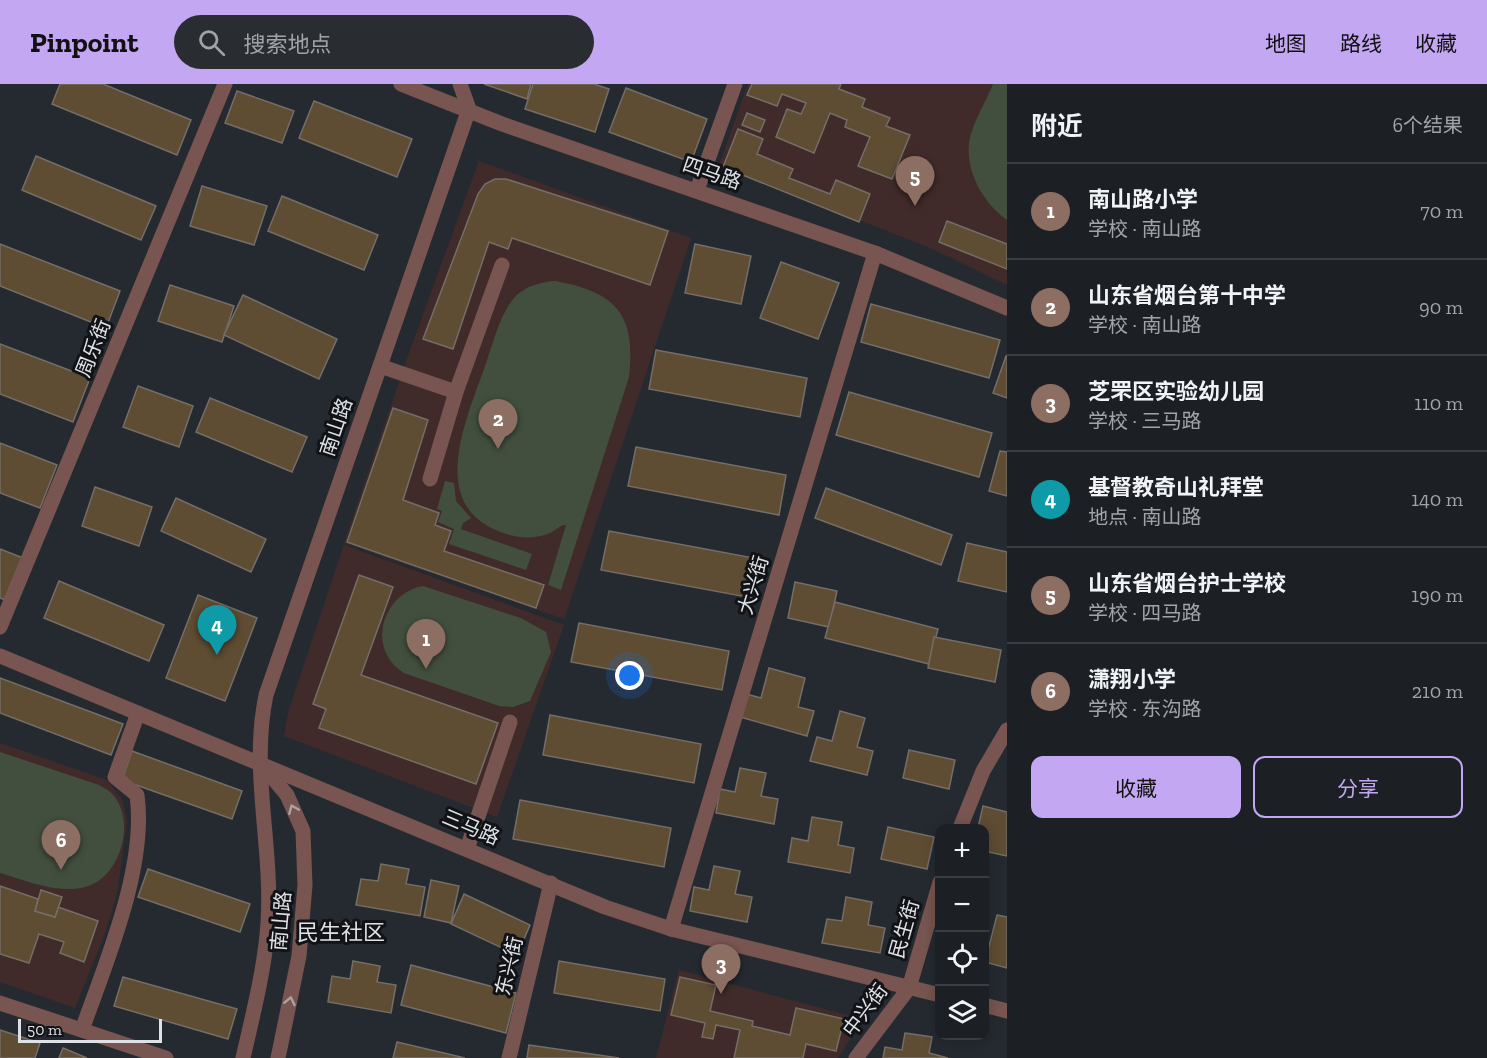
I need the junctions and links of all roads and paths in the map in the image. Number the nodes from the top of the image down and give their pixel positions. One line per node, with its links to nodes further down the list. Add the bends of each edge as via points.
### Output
1 (225, 84): 13 (street, 周乐街)
2 (401, 84): 5 (street, 四马路)
3 (460, 84): 5 (street)
4 (735, 84): 6 (street)
5 (469, 109): 6 (street, 四马路, via 502,124); 10 (street, 南山路)
6 (698, 190): 7 (street, 四马路)
7 (875, 253): 9 (street, 四马路); 23 (street, 大兴街)
8 (502, 265): 11 (street)
9 (1007, 308)
10 (380, 366): 11 (street); 18 (street, 南山路, via 266,695 260,726)
11 (456, 392): 12 (street)
12 (430, 479)
13 (0, 627)
14 (0, 656): 15 (street, 三马路)
15 (138, 713): 18 (street, 三马路); 29 (street, via 115,777 137,795 140,819 131,878)
16 (510, 722): 20 (street)
17 (1007, 730): 19 (street, via 982,771)
18 (260, 763): 20 (street, 三马路); 31 (street, 南山路, via 268,922); 32 (street, 南山路, one-way to 18, via 299,956 305,885 303,831 287,795)
19 (962, 824)
20 (467, 849): 21 (street, 三马路)
21 (550, 883): 23 (street, 三马路); 33 (street, 东兴街)
22 (935, 896): 24 (street, 民生街)
23 (671, 929): 24 (street, 三马路)
24 (909, 988): 25 (street, 三马路); 34 (street, 中兴街)
25 (935, 994)
26 (0, 1003): 29 (street)
27 (989, 1006): 28 (street)
28 (1007, 1011)
29 (82, 1030): 30 (street)
30 (166, 1058)
31 (243, 1058)
32 (278, 1058)
33 (509, 1058)
34 (856, 1058)

